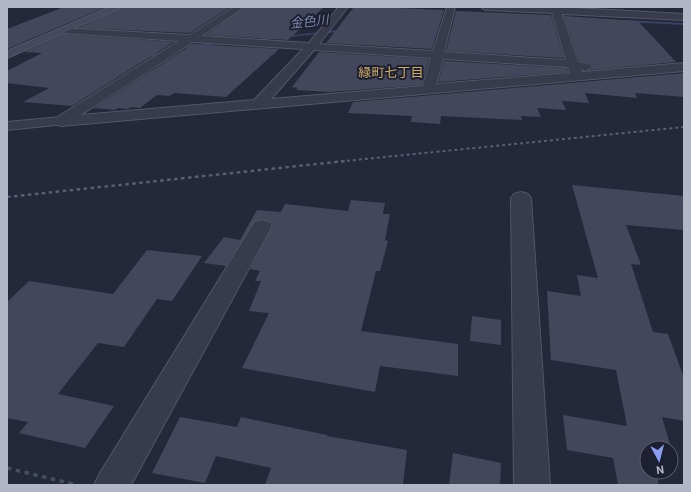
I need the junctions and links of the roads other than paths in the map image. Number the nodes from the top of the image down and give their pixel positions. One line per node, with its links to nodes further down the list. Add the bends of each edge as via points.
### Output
1 (118, 7): 12 (street)
2 (240, 7): 13 (street)
3 (344, 7): 14 (street)
4 (451, 7): 16 (street)
5 (485, 7): 6 (street)
6 (499, 7): 8 (street)
7 (659, 7): 9 (street)
8 (551, 9): 9 (street); 18 (street)
9 (670, 16): 10 (street); 11 (street)
10 (684, 17)
11 (684, 29)
12 (65, 30): 13 (street); 15 (street)
13 (191, 39): 14 (street); 21 (street)
14 (311, 47): 16 (street); 20 (street)
15 (7, 55)
16 (438, 55): 18 (street); 19 (street)
17 (684, 68): 18 (street, via 618,73)
18 (575, 70): 19 (street)
19 (428, 90): 20 (street)
20 (258, 104): 21 (street)
21 (61, 121): 22 (lane)
22 (7, 126)
23 (521, 198): 26 (street)
24 (262, 226): 25 (street)
25 (112, 485)
26 (532, 485)

